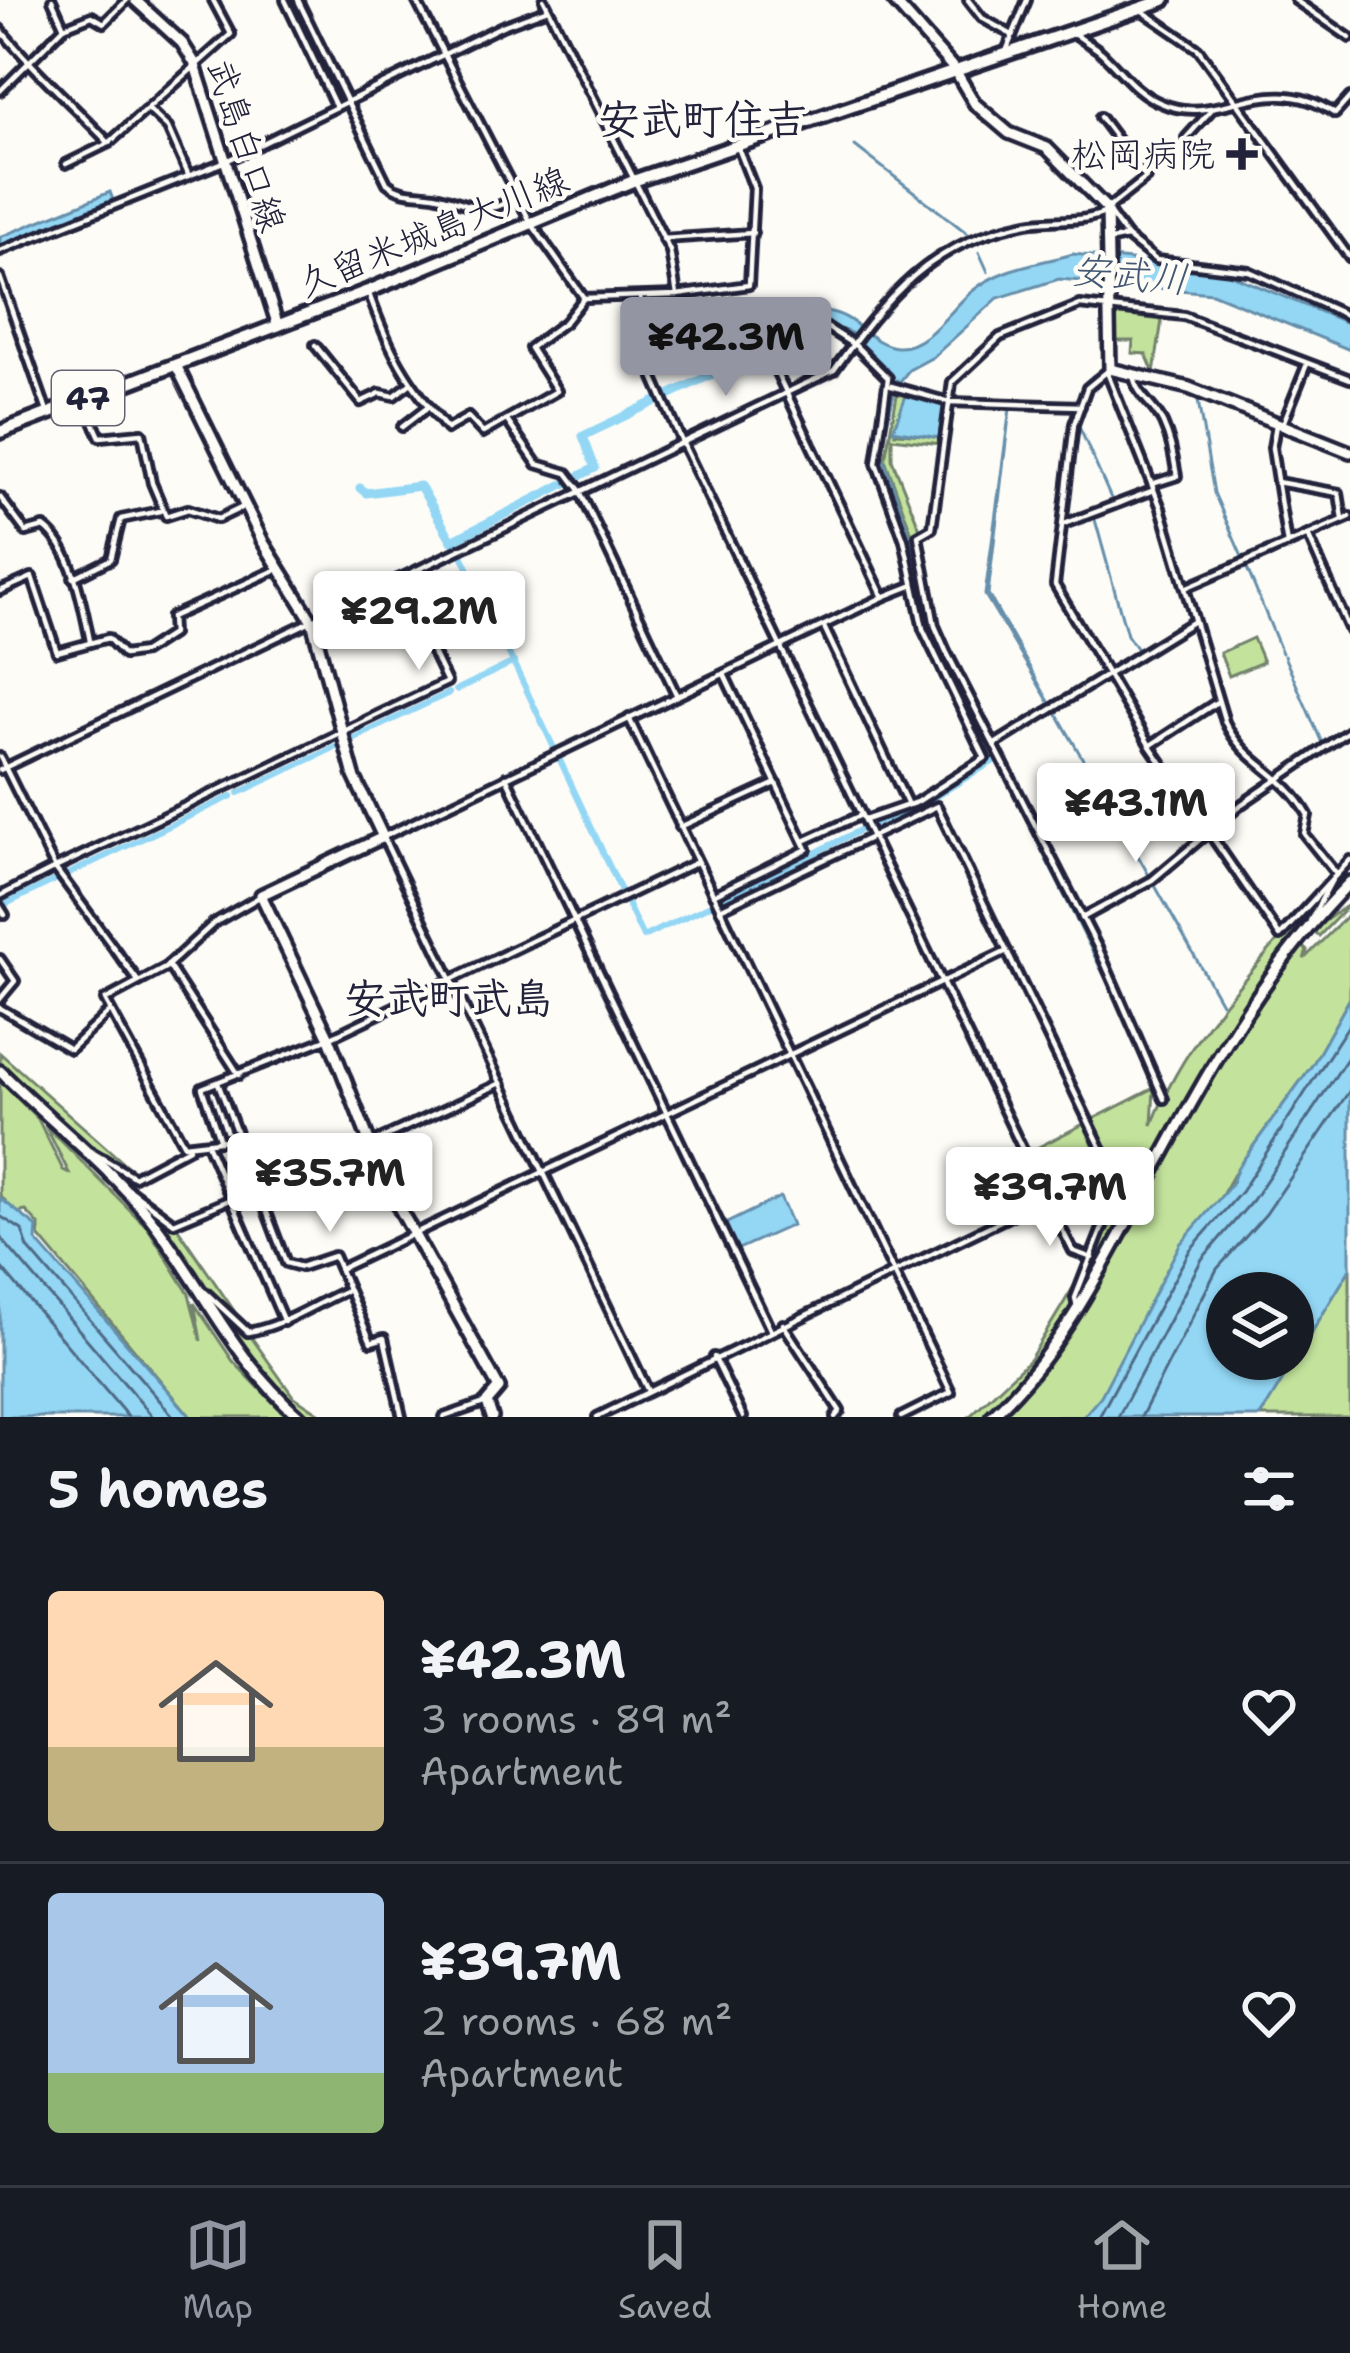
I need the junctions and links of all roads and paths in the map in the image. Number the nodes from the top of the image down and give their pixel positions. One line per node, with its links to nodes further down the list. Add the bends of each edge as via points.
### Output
1 (52, 0): 15 (street)
2 (131, 0): 15 (street, via 104,23 92,16); 21 (main road, 武島白口線)
3 (213, 0): 21 (street, via 231,34)
4 (285, 0): 28 (street)
5 (298, 0): 27 (street)
6 (416, 0): 20 (street)
7 (544, 0): 14 (street)
8 (893, 0): 23 (main road)
9 (968, 0): 19 (street)
10 (1027, 0): 19 (street)
11 (1164, 0): 13 (main road, 久留米城島大川線 / 47)
12 (1295, 0): 18 (street)
13 (1140, 8): 17 (main road, 久留米城島大川線 / 47); 26 (street, via 1191,42)
14 (548, 9): 20 (street); 38 (street)
15 (64, 27): 22 (street)
16 (0, 29): 22 (street)
17 (1072, 32): 19 (main road, 久留米城島大川線 / 47); 29 (street, via 1160,103)
18 (1350, 38)
19 (1011, 46): 23 (main road, 久留米城島大川線 / 47)
20 (444, 56): 27 (street); 39 (street)
21 (194, 62): 30 (street); 35 (main road, 武島白口線)
22 (28, 67): 24 (street); 33 (street)
23 (955, 70): 34 (main road, 久留米城島大川線 / 47); 40 (main road, via 990,118 1047,148)
24 (0, 89)
25 (1350, 97): 26 (street, via 1335,114 1291,94)
26 (1235, 100): 29 (street); 47 (street)
27 (346, 102): 28 (street); 39 (street, via 397,191 480,210)
28 (336, 107): 35 (street)
29 (1213, 108): 32 (street)
30 (148, 109): 33 (street); 37 (street, via 168,128)
31 (1100, 117): 40 (street, via 1146,178)
32 (1186, 138)
33 (109, 143): 36 (street)
34 (737, 146): 38 (main road, 久留米城島大川線 / 47); 42 (street, via 754,188)
35 (226, 161): 37 (street); 55 (main road, 武島白口線)
36 (66, 164)
37 (188, 176): 46 (street)
38 (632, 181): 41 (main road, 久留米城島大川線 / 47); 44 (street)
39 (516, 194): 41 (street)
40 (1108, 210): 43 (street); 45 (main road); 57 (street, via 972,242 903,280)
41 (531, 223): 49 (main road, 久留米城島大川線 / 47); 51 (street)
42 (754, 233): 44 (street); 50 (street, via 749,285)
43 (1127, 237): 45 (street); 54 (street, via 1156,260 1249,271)
44 (663, 239): 50 (street)
45 (1110, 241): 53 (main road)
46 (0, 251)
47 (1350, 258)
48 (0, 277): 72 (street)
49 (368, 291): 55 (main road, 久留米城島大川線 / 47); 65 (street, via 393,362)
50 (677, 295): 52 (street)
51 (584, 298): 52 (street); 73 (street, via 530,348 557,392)
52 (640, 298): 59 (street)
53 (1107, 307): 60 (street, via 1184,316); 62 (main road); 69 (street, via 1080,304 1000,338 954,378)
54 (1350, 317)
55 (278, 326): 61 (main road, 久留米城島大川線 / 47)
56 (761, 339): 57 (street, via 828,328); 59 (street); 67 (street)
57 (852, 341): 66 (street, via 886,372); 67 (street, via 834,370)
58 (315, 345): 65 (street, via 361,402)
59 (650, 349): 77 (street)
60 (1307, 363): 64 (street); 74 (street)
61 (176, 365): 68 (main road, 久留米城島大川線 / 47); 83 (main road)
62 (1108, 370): 63 (main road); 70 (street, via 1093,379); 80 (street)
63 (1133, 374): 74 (main road); 80 (street, via 1178,462 1177,476)
64 (1350, 379)
65 (410, 384): 71 (street)
66 (889, 385): 69 (street); 92 (street, via 876,463)
67 (786, 393): 77 (street); 95 (street)
68 (82, 400): 72 (main road, 久留米城島大川線 / 47); 84 (street, via 100,437 142,434)
69 (950, 403): 70 (street); 109 (street, via 932,528 918,536 935,626)
70 (1081, 406): 86 (street)
71 (428, 407): 73 (street, via 447,429 468,417 483,433); 75 (street)
72 (48, 414): 76 (main road, 久留米城島大川線 / 47)
73 (507, 421): 81 (street, via 538,464 566,473)
74 (1280, 425): 78 (main road); 79 (street, via 1272,448)
75 (402, 427)
76 (0, 432)
77 (682, 442): 81 (street); 101 (street)
78 (1350, 452)
79 (1277, 482): 85 (street, via 1339,493); 88 (street)
80 (1152, 487): 86 (street); 94 (street)
81 (577, 488): 91 (street); 104 (street)
82 (0, 497): 90 (street, via 26,532 48,529)
83 (245, 506): 84 (street, via 218,519 188,508); 89 (main road)
84 (160, 511): 90 (street, via 121,519 111,560)
85 (1347, 518): 87 (street)
86 (1063, 524): 103 (street, via 1055,585)
87 (1308, 536): 88 (street); 99 (street)
88 (1287, 544): 94 (street)
89 (280, 568): 96 (main road); 100 (street, via 171,617 172,634 144,652 124,655 108,638)
90 (74, 578): 100 (street)
91 (398, 579): 96 (street); 108 (street, via 447,682)
92 (914, 585): 95 (street); 116 (street, via 923,629 986,758)
93 (1, 588): 100 (street, via 32,577 57,652)
94 (1185, 588): 97 (street)
95 (884, 597): 98 (street)
96 (312, 621): 108 (main road); 112 (street)
97 (1194, 621): 103 (street); 105 (street)
98 (824, 627): 101 (street); 116 (street)
99 (1350, 631)
100 (90, 641)
101 (781, 648): 102 (street); 117 (street)
102 (724, 674): 104 (street); 115 (street)
103 (1108, 678): 109 (street); 110 (street)
104 (677, 696): 106 (street)
105 (1217, 702): 110 (street); 114 (street, via 1242,751)
106 (629, 718): 113 (street); 118 (street)
107 (1350, 730): 114 (street)
108 (343, 731): 120 (main road); 125 (street)
109 (994, 745): 134 (street)
110 (1150, 746): 119 (street)
111 (0, 757): 112 (street)
112 (3, 769): 125 (street)
113 (506, 777): 120 (street); 135 (street)
114 (1282, 777): 119 (street); 126 (street, via 1308,815 1304,834)
115 (776, 783): 118 (street); 122 (street)
116 (908, 806): 117 (street)
117 (862, 818): 121 (street); 122 (street)
118 (680, 827): 123 (street)
119 (1210, 834): 126 (street, via 1280,936); 134 (street, via 1152,880)
120 (383, 836): 130 (main road); 140 (street)
121 (872, 837): 132 (street); 137 (street, via 937,806); 142 (street)
122 (804, 841): 128 (street, via 807,849)
123 (697, 862): 128 (street); 135 (street)
124 (1350, 863): 126 (street)
125 (55, 868): 129 (street); 141 (street)
126 (1337, 873): 136 (street)
127 (1350, 882): 136 (main road)
128 (713, 895): 132 (street)
129 (0, 896)
130 (261, 896): 139 (street, via 214,923); 146 (main road)
131 (0, 907): 133 (street)
132 (720, 909): 147 (street)
133 (5, 915)
134 (1082, 918): 152 (street)
135 (574, 921): 140 (street); 153 (street)
136 (1310, 926): 171 (main road, via 1227,1038)
137 (1007, 951): 142 (street); 160 (street)
138 (0, 959): 143 (street, via 15,981)
139 (168, 965): 141 (street); 149 (street)
140 (451, 980): 146 (street); 150 (street)
141 (138, 981): 145 (street, via 106,998)
142 (943, 984): 147 (street); 164 (street)
143 (0, 999)
144 (0, 1008): 145 (street, via 70,1049)
145 (108, 1013): 158 (street)
146 (329, 1038): 149 (street); 156 (main road)
147 (791, 1055): 153 (street); 168 (street)
148 (0, 1071): 159 (main road)
149 (239, 1075): 151 (street)
150 (501, 1083): 156 (street); 161 (street)
151 (218, 1084): 154 (street); 155 (street, via 202,1088)
152 (1164, 1099)
153 (666, 1115): 161 (street); 174 (street)
154 (241, 1139): 155 (street); 156 (street); 167 (street, via 286,1263 302,1267 334,1256)
155 (220, 1141): 157 (street)
156 (370, 1145): 165 (main road)
157 (208, 1146): 158 (street); 163 (street)
158 (189, 1148): 159 (street, via 134,1177)
159 (86, 1152): 162 (main road)
160 (1112, 1167): 164 (street); 166 (street, via 1117,1199)
161 (544, 1174): 165 (street); 176 (street)
162 (121, 1184): 163 (street, via 174,1223); 169 (main road)
163 (234, 1198): 172 (street)
164 (1046, 1198): 166 (street, via 1073,1251); 168 (street)
165 (414, 1236): 167 (street); 177 (main road, via 500,1388)
166 (1092, 1258): 171 (street, via 1075,1298)
167 (341, 1268): 170 (street)
168 (893, 1270): 173 (street); 185 (street, via 951,1392)
169 (191, 1282): 172 (street, via 245,1331); 178 (main road, via 249,1368)
170 (349, 1289): 172 (street); 179 (street, via 371,1342 384,1338)
171 (1078, 1310): 186 (main road)
172 (284, 1322)
173 (783, 1324): 174 (street); 184 (street, via 841,1411)
174 (770, 1329): 175 (street)
175 (714, 1357): 176 (street); 183 (street)
176 (647, 1389): 182 (street)
177 (487, 1402): 180 (street); 181 (main road)
178 (301, 1416)
179 (402, 1417)
180 (443, 1417)
181 (492, 1417)
182 (597, 1417)
183 (742, 1417)
184 (835, 1417)
185 (901, 1417)
186 (991, 1417)

